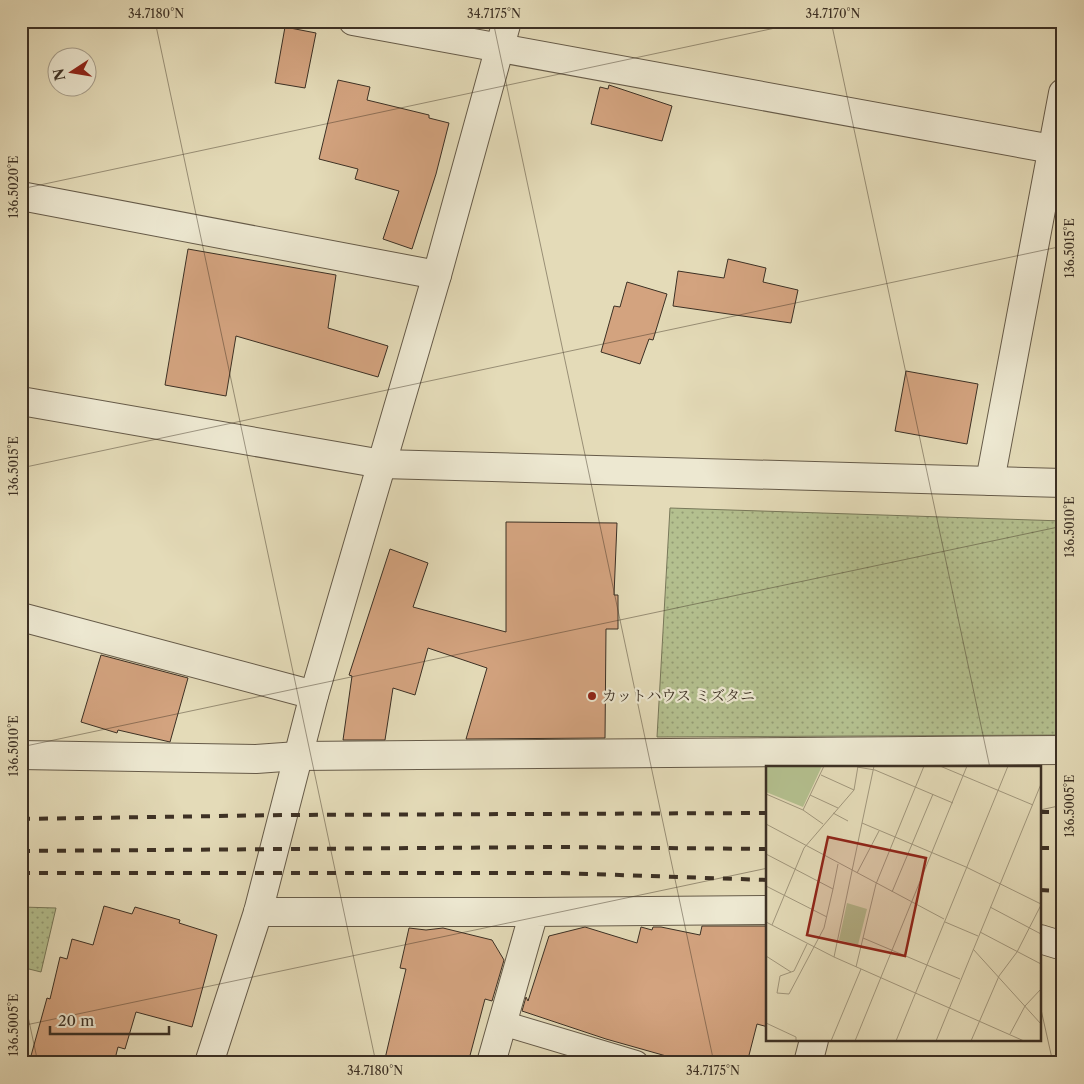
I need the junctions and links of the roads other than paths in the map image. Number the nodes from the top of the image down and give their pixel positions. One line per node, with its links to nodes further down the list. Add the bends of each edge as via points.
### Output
1 (353, 21): 3 (street)
2 (507, 21): 3 (street)
3 (501, 48): 5 (street); 7 (street)
4 (1063, 93): 5 (street)
5 (1058, 150): 10 (street)
6 (21, 196): 7 (street)
7 (437, 274): 9 (street)
8 (21, 401): 9 (street)
9 (382, 464): 10 (street); 13 (street)
10 (990, 481): 11 (street)
11 (1063, 483)
12 (21, 616): 13 (street)
13 (314, 695): 16 (street)
14 (1063, 750): 16 (street)
15 (21, 755): 16 (street)
16 (298, 756): 18 (street)
17 (766, 910): 19 (street)
18 (258, 912): 19 (street); 24 (street)
19 (534, 912): 22 (street)
20 (1042, 940): 21 (street)
21 (1063, 946)
22 (502, 1023): 25 (street); 26 (lane)
23 (813, 1042): 27 (street)
24 (209, 1063)
25 (491, 1063)
26 (636, 1063)
27 (808, 1063)

